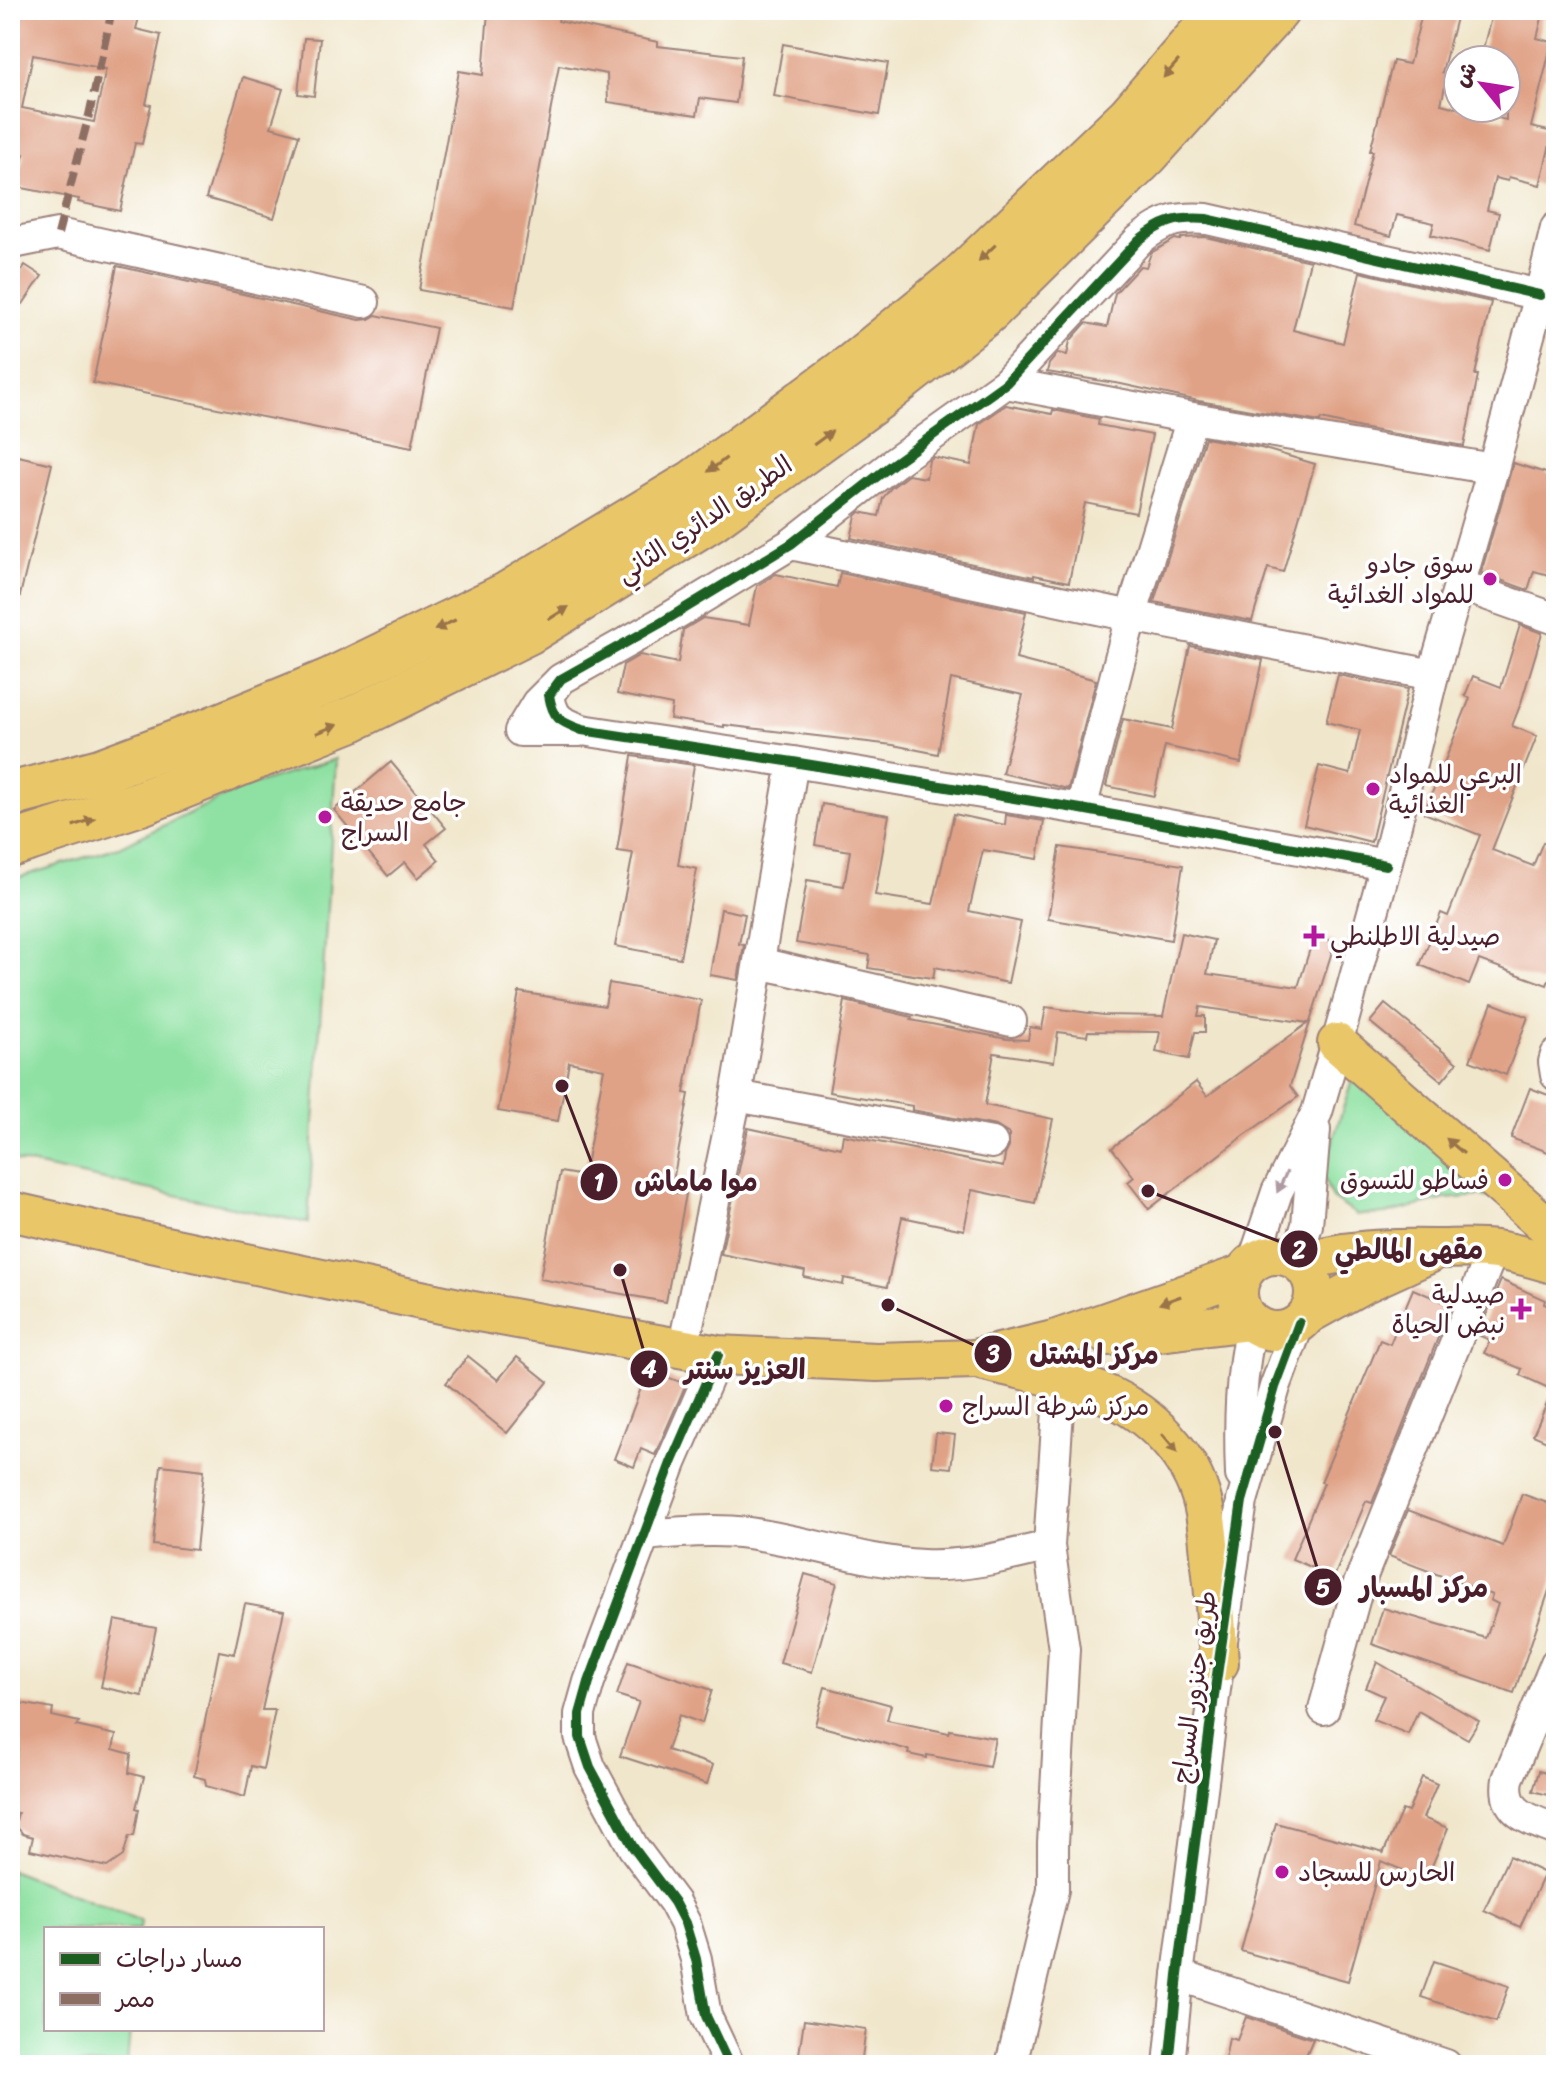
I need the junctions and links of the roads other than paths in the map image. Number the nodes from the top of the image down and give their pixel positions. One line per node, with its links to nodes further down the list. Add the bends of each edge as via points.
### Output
1 (1222, 10): 16 (highway, الطريق الدائري الثاني, one-way to 16, via 1130,116 960,278 694,482 506,595 329,681 100,771)
2 (1277, 10): 18 (highway, الطريق الدائري الثاني, one-way to 2, via 141,803 352,719 528,632 711,519 988,311 1147,154)
3 (1556, 228): 5 (street)
4 (10, 246): 6 (street, via 58,234)
5 (1540, 295): 7 (street, via 1185,217 1168,221 1139,240); 9 (street)
6 (364, 302)
7 (1006, 383): 8 (street); 10 (street)
8 (1192, 418): 9 (street); 12 (street)
9 (1493, 469): 11 (street)
10 (791, 544): 12 (street); 15 (street, via 561,679 549,695 561,722 582,730)
11 (1460, 585): 13 (street); 14 (street)
12 (1131, 616): 14 (street); 17 (street)
13 (1556, 619)
14 (1433, 675): 19 (street)
15 (793, 762): 17 (street); 20 (street)
16 (10, 795)
17 (1081, 809): 19 (street)
18 (10, 845)
19 (1386, 865): 22 (street)
20 (759, 963): 21 (street); 25 (street)
21 (1011, 1021)
22 (1337, 1043): 26 (street); 29 (main road, one-way to 22)
23 (1556, 1055): 24 (street)
24 (1556, 1075)
25 (736, 1096): 27 (street); 38 (street)
26 (1317, 1112): 32 (street, via 1307,1225); 34 (street, one-way to 34, via 1277,1192)
27 (992, 1143)
28 (10, 1211): 38 (main road, via 473,1311)
29 (1556, 1234)
30 (1443, 1249): 31 (main road); 32 (main road, via 1364,1249); 35 (main road, via 1361,1285)
31 (1493, 1250): 33 (main road); 46 (street, via 1358,1586)
32 (1298, 1262): 34 (main road, via 1279,1255 1261,1258); 35 (main road, via 1307,1270 1314,1298)
33 (1556, 1265)
34 (1248, 1268): 36 (main road, via 1239,1283 1239,1303); 37 (main road, one-way to 37)
35 (1303, 1319): 36 (main road, via 1280,1331); 41 (street, طريق جنزور السراج, via 1275,1387)
36 (1251, 1322): 37 (main road); 41 (street, طريق جنزور السراج, via 1239,1429)
37 (1054, 1340): 39 (main road)
38 (700, 1352): 39 (main road, via 877,1362); 42 (street, via 671,1463)
39 (974, 1359): 40 (main road)
40 (1060, 1380): 43 (street); 44 (main road, one-way to 44, via 1130,1407 1160,1431 1186,1463 1203,1505)
41 (1242, 1501): 44 (street, طريق جنزور السراج)
42 (645, 1535): 43 (street, via 749,1533 924,1565 991,1560); 49 (street, via 589,1682 580,1737 590,1767 633,1847 685,1923 706,2016)
43 (1049, 1546): 50 (street, via 1064,1649 1053,1890)
44 (1219, 1663): 48 (street, طريق جنزور السراج)
45 (1556, 1663): 47 (street, via 1506,1792 1521,1815)
46 (1324, 1709)
47 (1556, 1830)
48 (1178, 1975): 51 (street, طريق جنزور السراج); 52 (street)
49 (729, 2065)
50 (1011, 2065)
51 (1169, 2065)
52 (1446, 2065)

